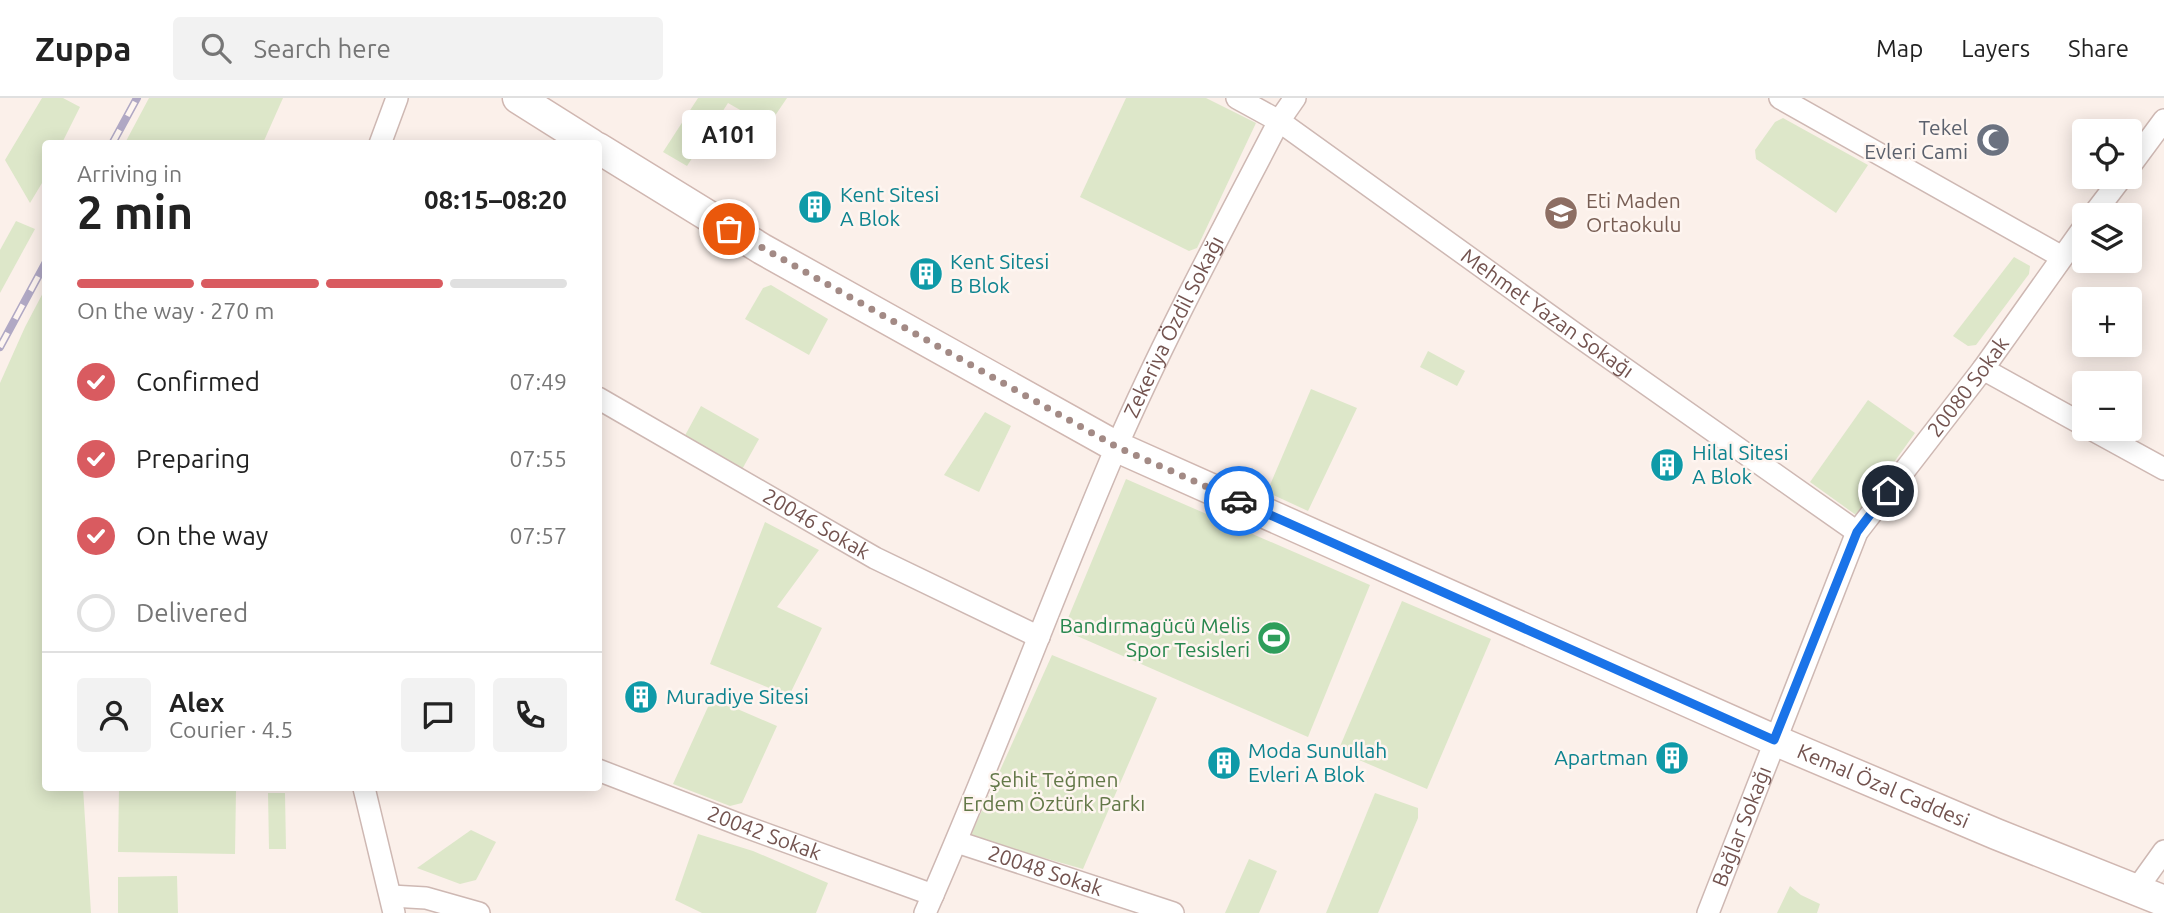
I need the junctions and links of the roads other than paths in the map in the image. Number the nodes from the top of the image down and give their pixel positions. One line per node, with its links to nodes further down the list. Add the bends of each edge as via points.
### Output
1 (397, 98): 8 (street)
2 (518, 98): 9 (main road)
3 (1237, 98): 7 (street, Mehmet Yazan Sokağı)
4 (1294, 98): 7 (street, Zekeriya Özdil Sokağı)
5 (1780, 98): 15 (street)
6 (2164, 120): 11 (street)
7 (1279, 121): 20 (street, Zekeriya Özdil Sokağı); 22 (street, Mehmet Yazan Sokağı)
8 (381, 140)
9 (585, 140)
10 (602, 150): 20 (main road, Kemal Özal Caddesi, via 762,249)
11 (2142, 150)
12 (2113, 189): 13 (street)
13 (2102, 203)
14 (2072, 244): 15 (street, 20080 Sokak)
15 (2062, 257): 16 (street, 20080 Sokak)
16 (1983, 369): 18 (street); 22 (street, 20080 Sokak)
17 (602, 400): 23 (street, 20046 Sokak, via 875,558)
18 (2072, 418)
19 (2113, 441): 21 (street)
20 (1117, 447): 23 (street, Zekeriya Özdil Sokağı); 24 (main road, Kemal Özal Caddesi)
21 (2164, 469)
22 (1857, 532): 24 (street, 20080 Sokak)
23 (1039, 637): 27 (street, Zekeriya Özdil Sokağı)
24 (1774, 740): 29 (main road, Kemal Özal Caddesi); 35 (street, Bağlar Sokağı)
25 (602, 772): 32 (street, 20042 Sokak)
26 (366, 791): 31 (street)
27 (957, 842): 32 (street, Zekeriya Özdil Sokağı); 34 (street, 20048 Sokak)
28 (2164, 851): 29 (street)
29 (2136, 890): 30 (main road, Kemal Özal Caddesi)
30 (2164, 901)
31 (393, 904): 33 (street, via 426,898)
32 (929, 904)
33 (479, 913)
34 (1173, 913)
35 (1708, 913)

